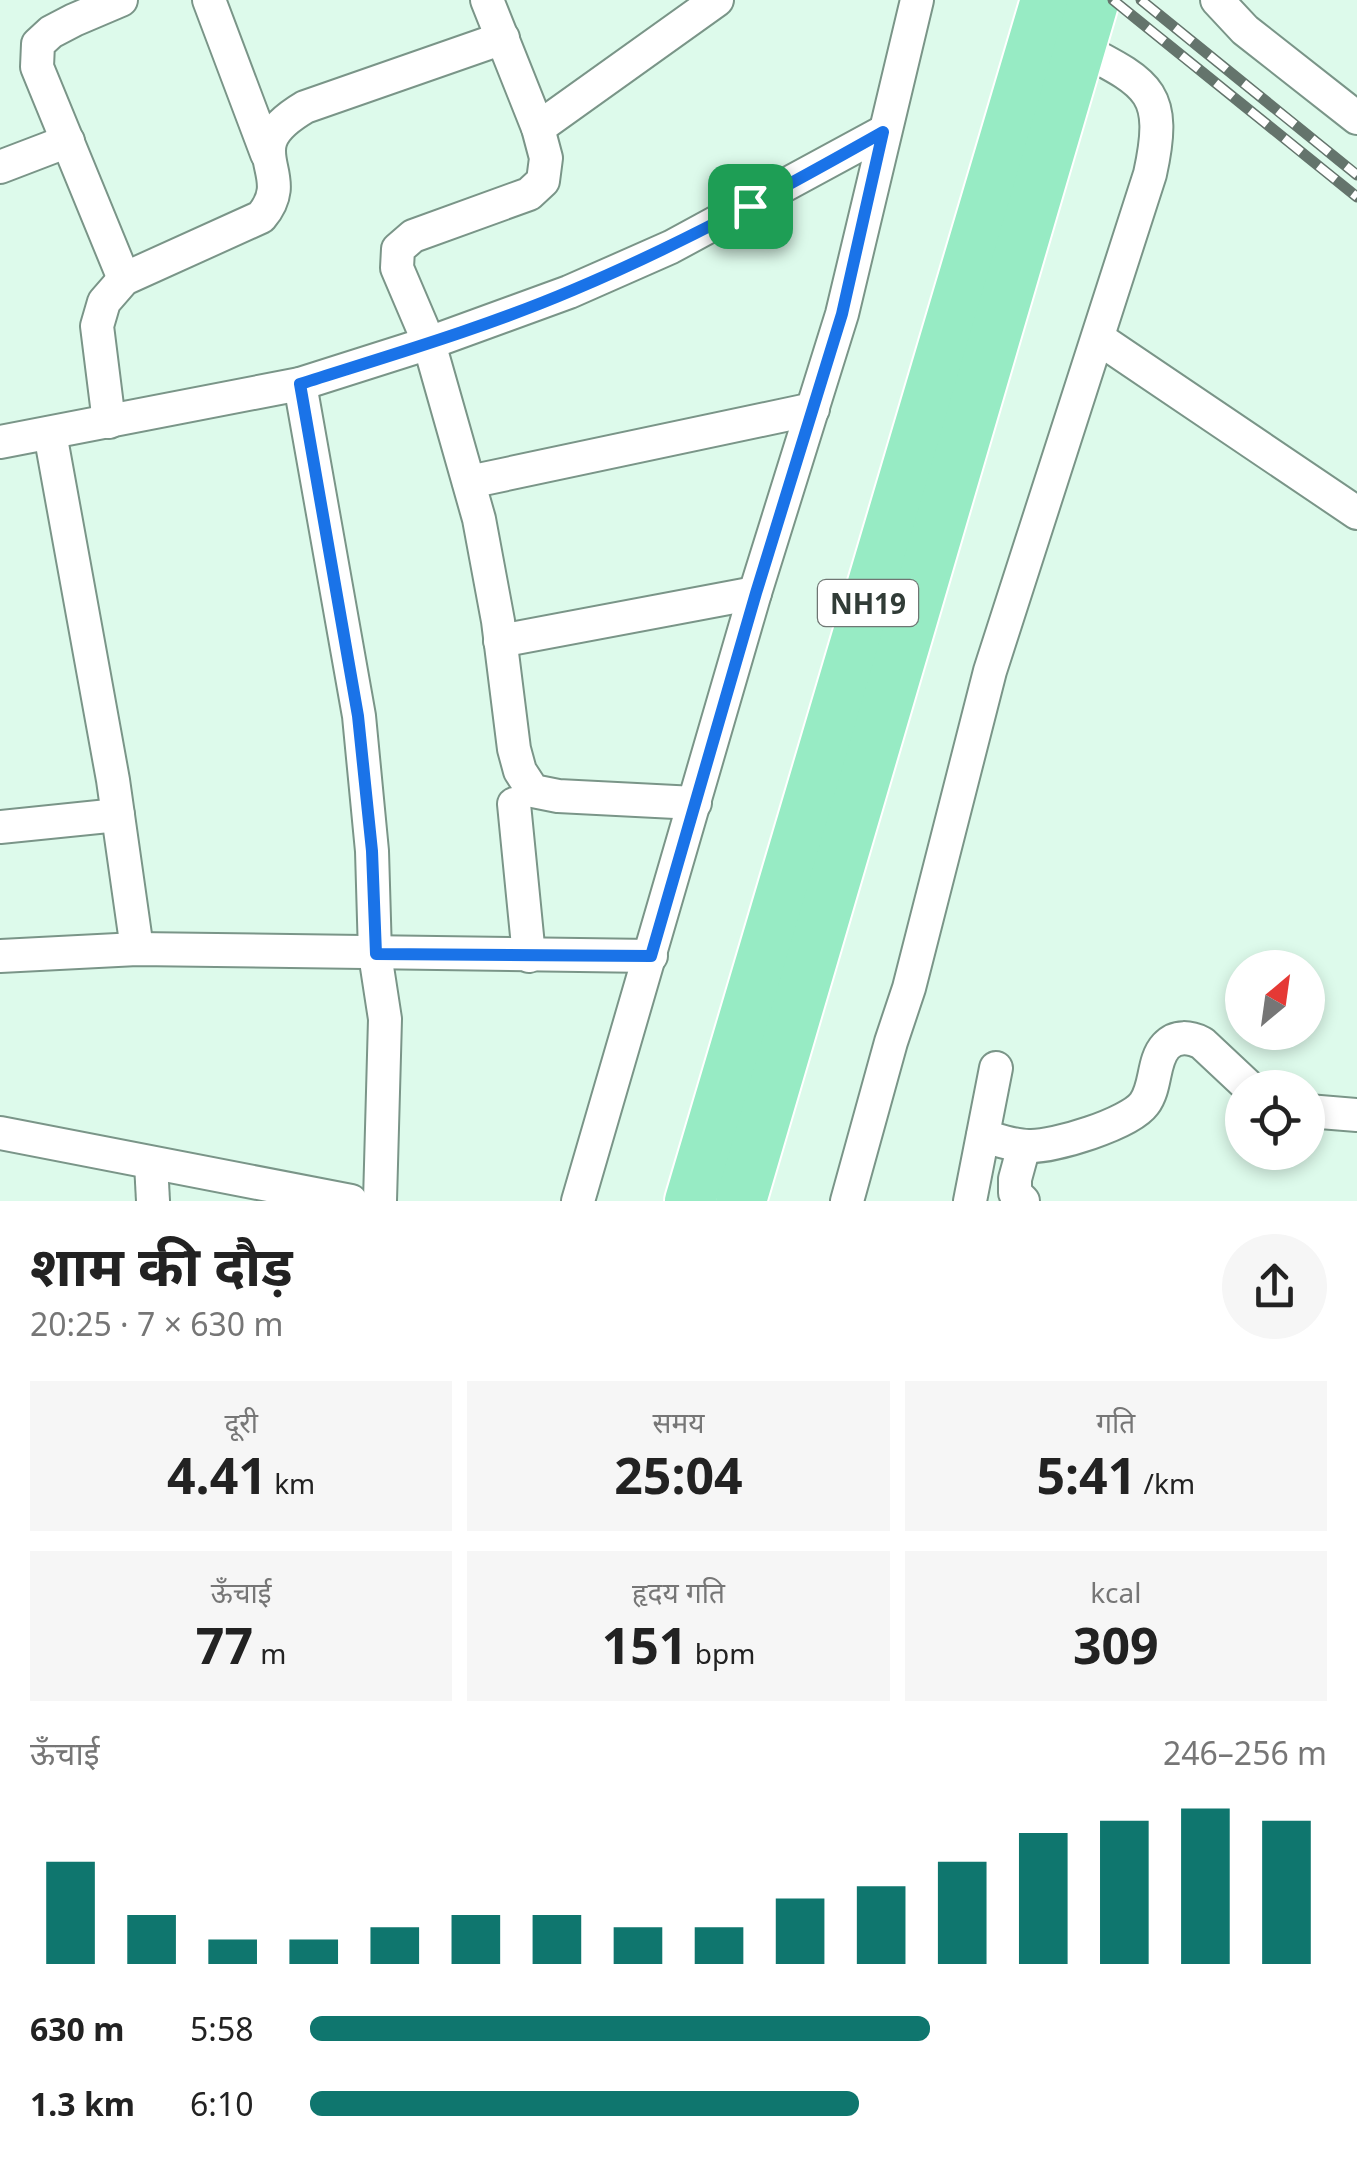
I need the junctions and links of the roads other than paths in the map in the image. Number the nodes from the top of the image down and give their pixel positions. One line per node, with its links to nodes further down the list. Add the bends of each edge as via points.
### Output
1 (121, 0): 13 (street, via 38,44 38,67)
2 (208, 0): 14 (street)
3 (487, 0): 9 (street)
4 (717, 0): 11 (street)
5 (916, 0): 12 (street)
6 (1218, 0): 10 (street, via 1245,30)
7 (1046, 3): 49 (highway, NH19)
8 (1086, 28): 17 (street, via 1146,91 1158,136); 50 (highway, NH19)
9 (503, 38): 11 (street); 14 (street, via 305,107 283,120)
10 (1354, 112)
11 (538, 128): 18 (street, via 544,181 529,194 413,236 398,250 397,268)
12 (883, 132): 18 (street, via 671,247); 20 (street)
13 (68, 141): 15 (street); 16 (street)
14 (268, 154): 16 (street, via 276,187 260,217)
15 (0, 167)
16 (124, 279): 21 (street, via 104,302 98,326)
17 (1098, 338): 25 (street); 51 (street, via 990,671)
18 (429, 343): 19 (street); 24 (street)
19 (300, 384): 21 (street); 33 (street, via 358,716)
20 (814, 409): 24 (street); 26 (street)
21 (110, 422): 22 (street)
22 (50, 433): 23 (street); 30 (street)
23 (0, 442)
24 (469, 482): 27 (street)
25 (1357, 513)
26 (756, 593): 27 (street); 28 (street)
27 (500, 641): 28 (street, via 514,749 533,791)
28 (695, 803): 36 (street)
29 (514, 804): 35 (street)
30 (118, 815): 31 (street); 32 (street)
31 (0, 826)
32 (137, 949): 33 (street); 34 (street)
33 (376, 954): 35 (street); 47 (street, via 385,1019)
34 (0, 956)
35 (529, 956): 36 (street)
36 (651, 956): 48 (street)
37 (996, 1068): 42 (street)
38 (1231, 1070): 43 (street, via 1202,1043 1178,1038 1160,1056 1154,1086 1135,1114)
39 (1325, 1112): 40 (street)
40 (1357, 1115)
41 (0, 1133): 44 (street)
42 (983, 1136): 43 (street); 52 (street)
43 (1024, 1146): 53 (street, via 1015,1179)
44 (151, 1163): 45 (street); 46 (street)
45 (335, 1200)
46 (154, 1201)
47 (380, 1201)
48 (578, 1201)
49 (690, 1201)
50 (741, 1201)
51 (847, 1201)
52 (970, 1201)
53 (1023, 1201)

